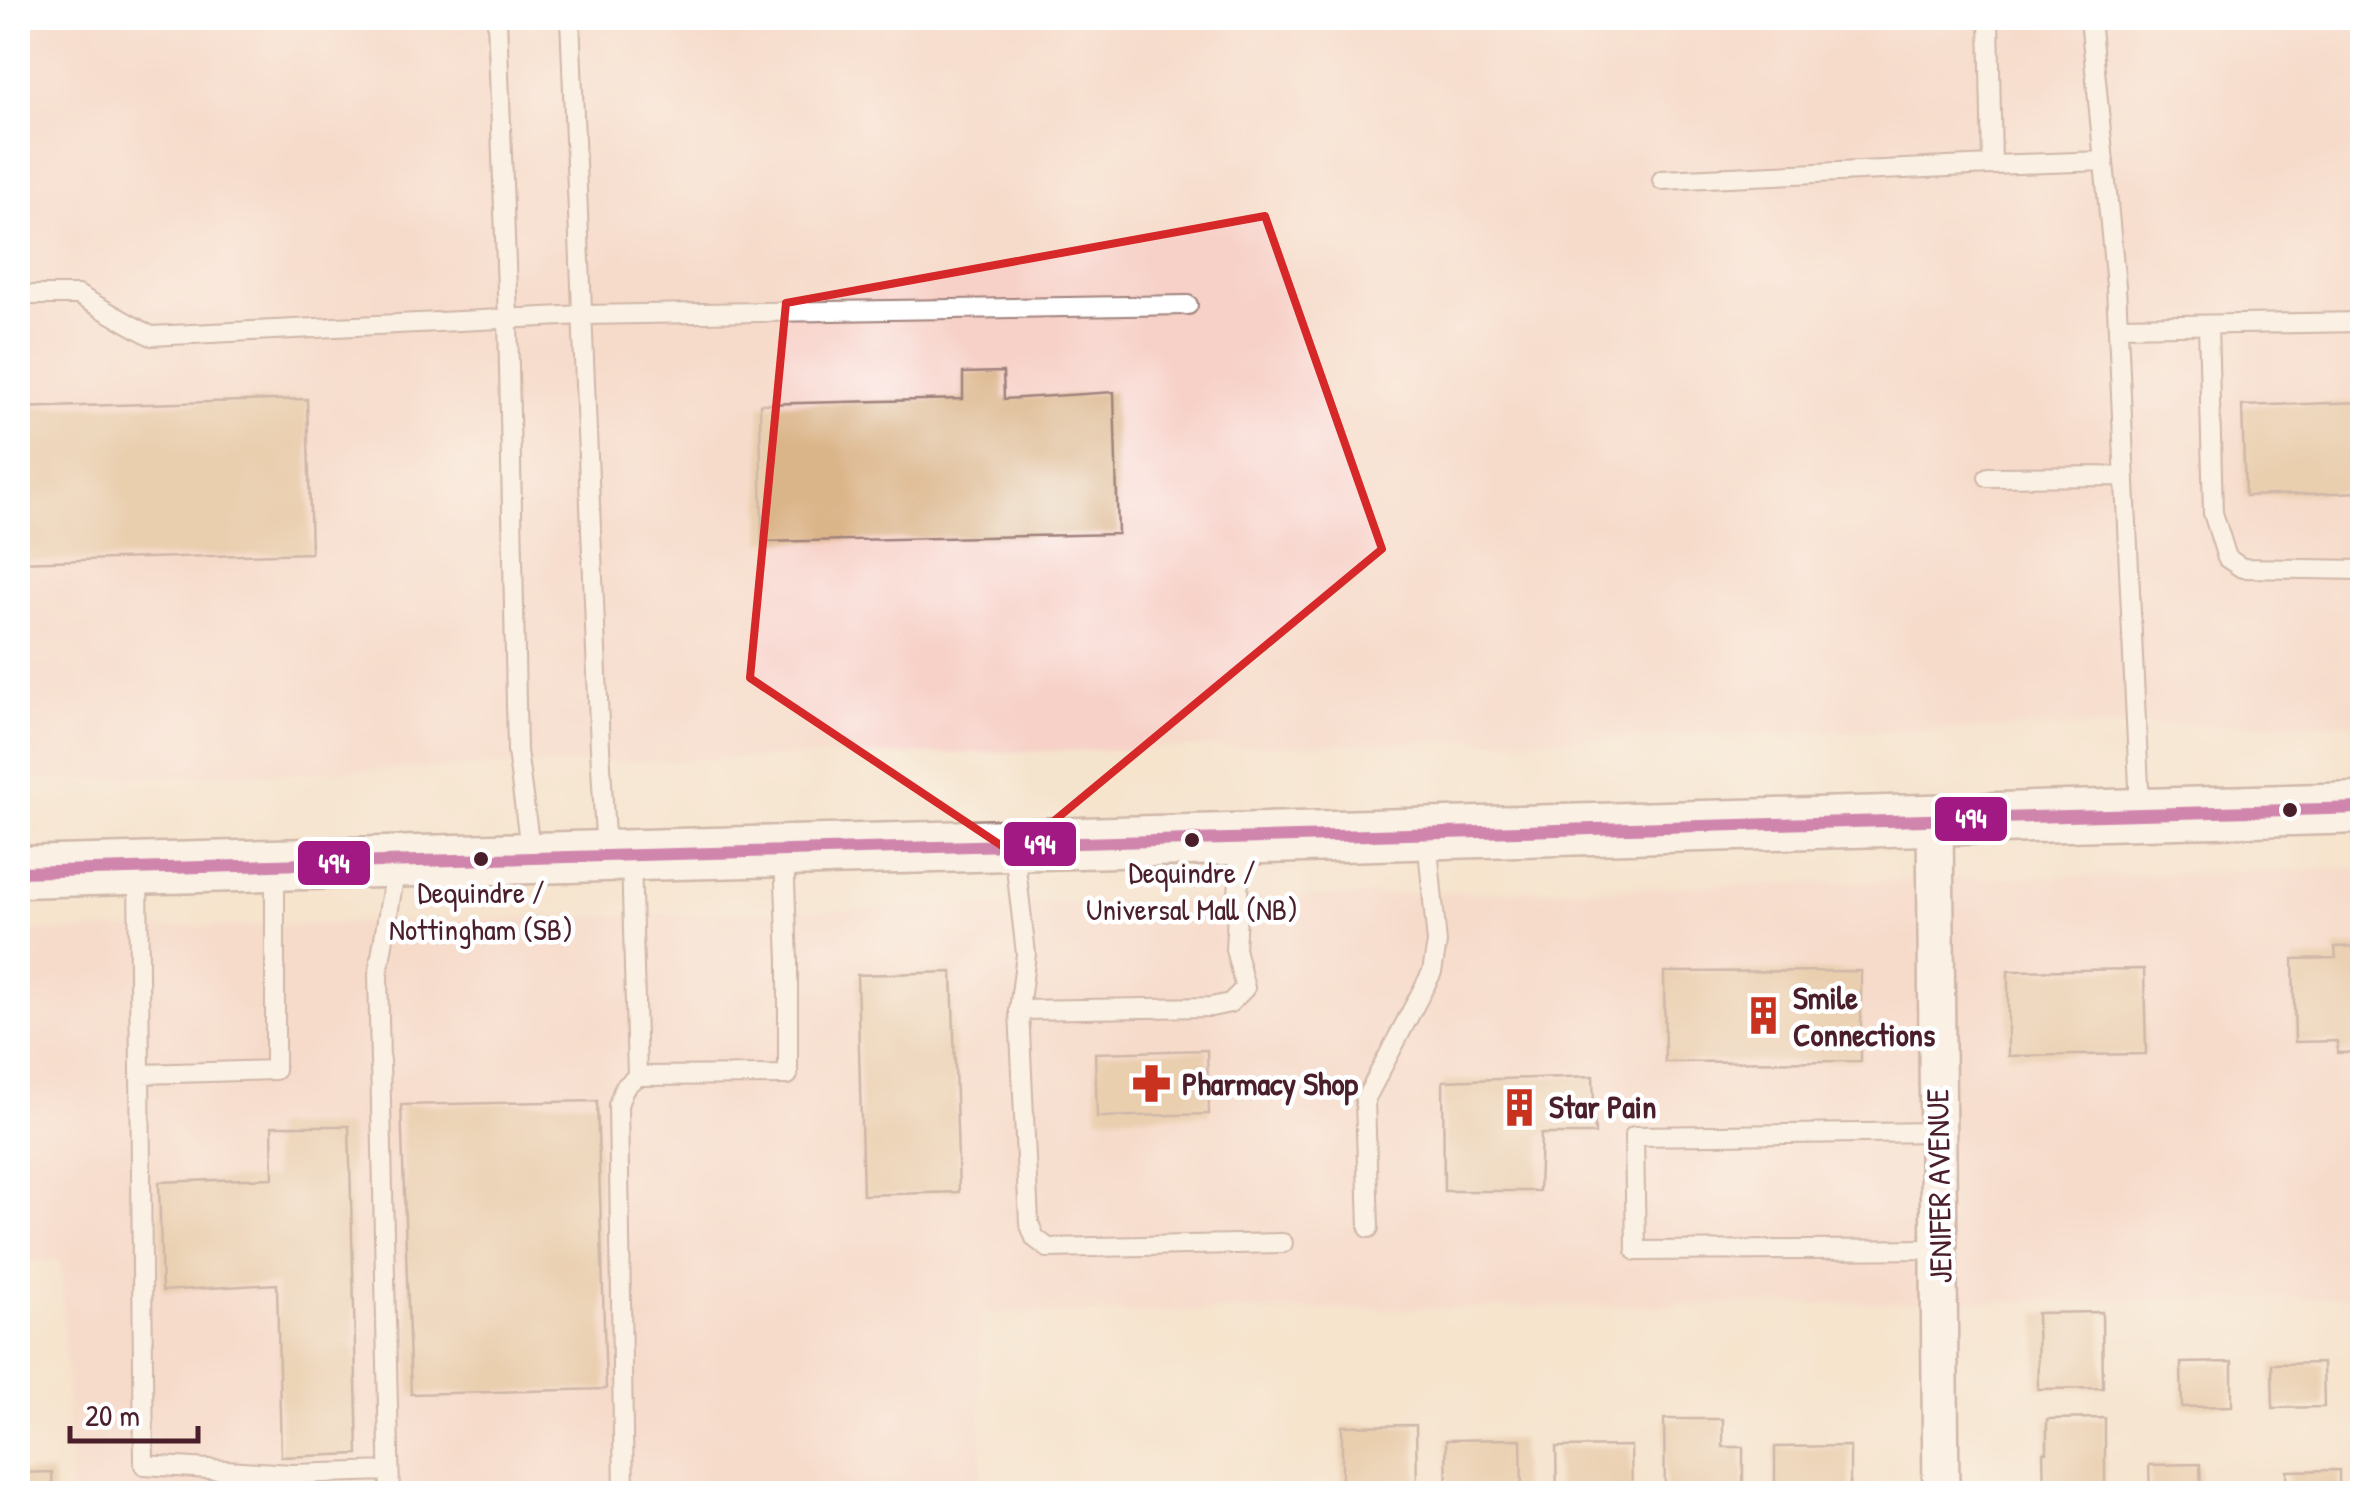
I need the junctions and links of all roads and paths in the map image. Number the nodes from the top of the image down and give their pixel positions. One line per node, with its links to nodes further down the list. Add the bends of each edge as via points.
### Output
1 (497, 18): 11 (lane)
2 (570, 18): 10 (lane)
3 (1989, 18): 6 (lane)
4 (2090, 18): 5 (lane)
5 (2104, 160): 6 (lane); 14 (lane)
6 (1992, 165): 7 (lane)
7 (1662, 180)
8 (18, 295): 11 (lane, via 78,295 151,336)
9 (1188, 305): 10 (lane)
10 (583, 315): 11 (lane); 25 (lane, via 599,728)
11 (508, 319): 26 (lane, via 517,751)
12 (2362, 322): 13 (lane)
13 (2208, 325): 14 (lane); 17 (lane, via 2213,513 2227,558 2242,568)
14 (2118, 326): 15 (lane)
15 (2125, 476): 16 (lane); 19 (lane)
16 (1988, 477)
17 (2362, 570)
18 (2362, 808): 19 (main road)
19 (2140, 814): 20 (main road)
20 (1936, 819): 21 (main road); 34 (street, JENIFER AVENUE)
21 (1427, 833): 22 (main road); 35 (lane, via 1437,943 1432,972 1365,1100)
22 (1241, 838): 23 (main road); 31 (lane, via 1235,948 1244,988 1230,1002)
23 (1014, 844): 24 (main road); 31 (lane, via 1026,954)
24 (784, 850): 25 (main road); 33 (lane, via 788,1075)
25 (619, 855): 26 (main road); 33 (lane)
26 (531, 857): 27 (main road)
27 (397, 861): 28 (main road); 38 (lane, via 378,974)
28 (276, 864): 29 (main road); 32 (lane, via 276,1070)
29 (138, 868): 30 (main road); 32 (lane)
30 (18, 872)
31 (1018, 1010): 36 (lane, via 1028,1223 1035,1238 1048,1248)
32 (141, 1074): 38 (lane, via 144,1465 292,1474)
33 (637, 1076): 40 (lane, via 618,1105)
34 (1938, 1132): 37 (street, JENIFER AVENUE); 37 (lane, via 1634,1136 1636,1251)
35 (1368, 1228)
36 (1283, 1243)
37 (1940, 1249): 41 (street, JENIFER AVENUE)
38 (389, 1471): 39 (lane)
39 (390, 1494)
40 (624, 1494)
41 (1941, 1494)

